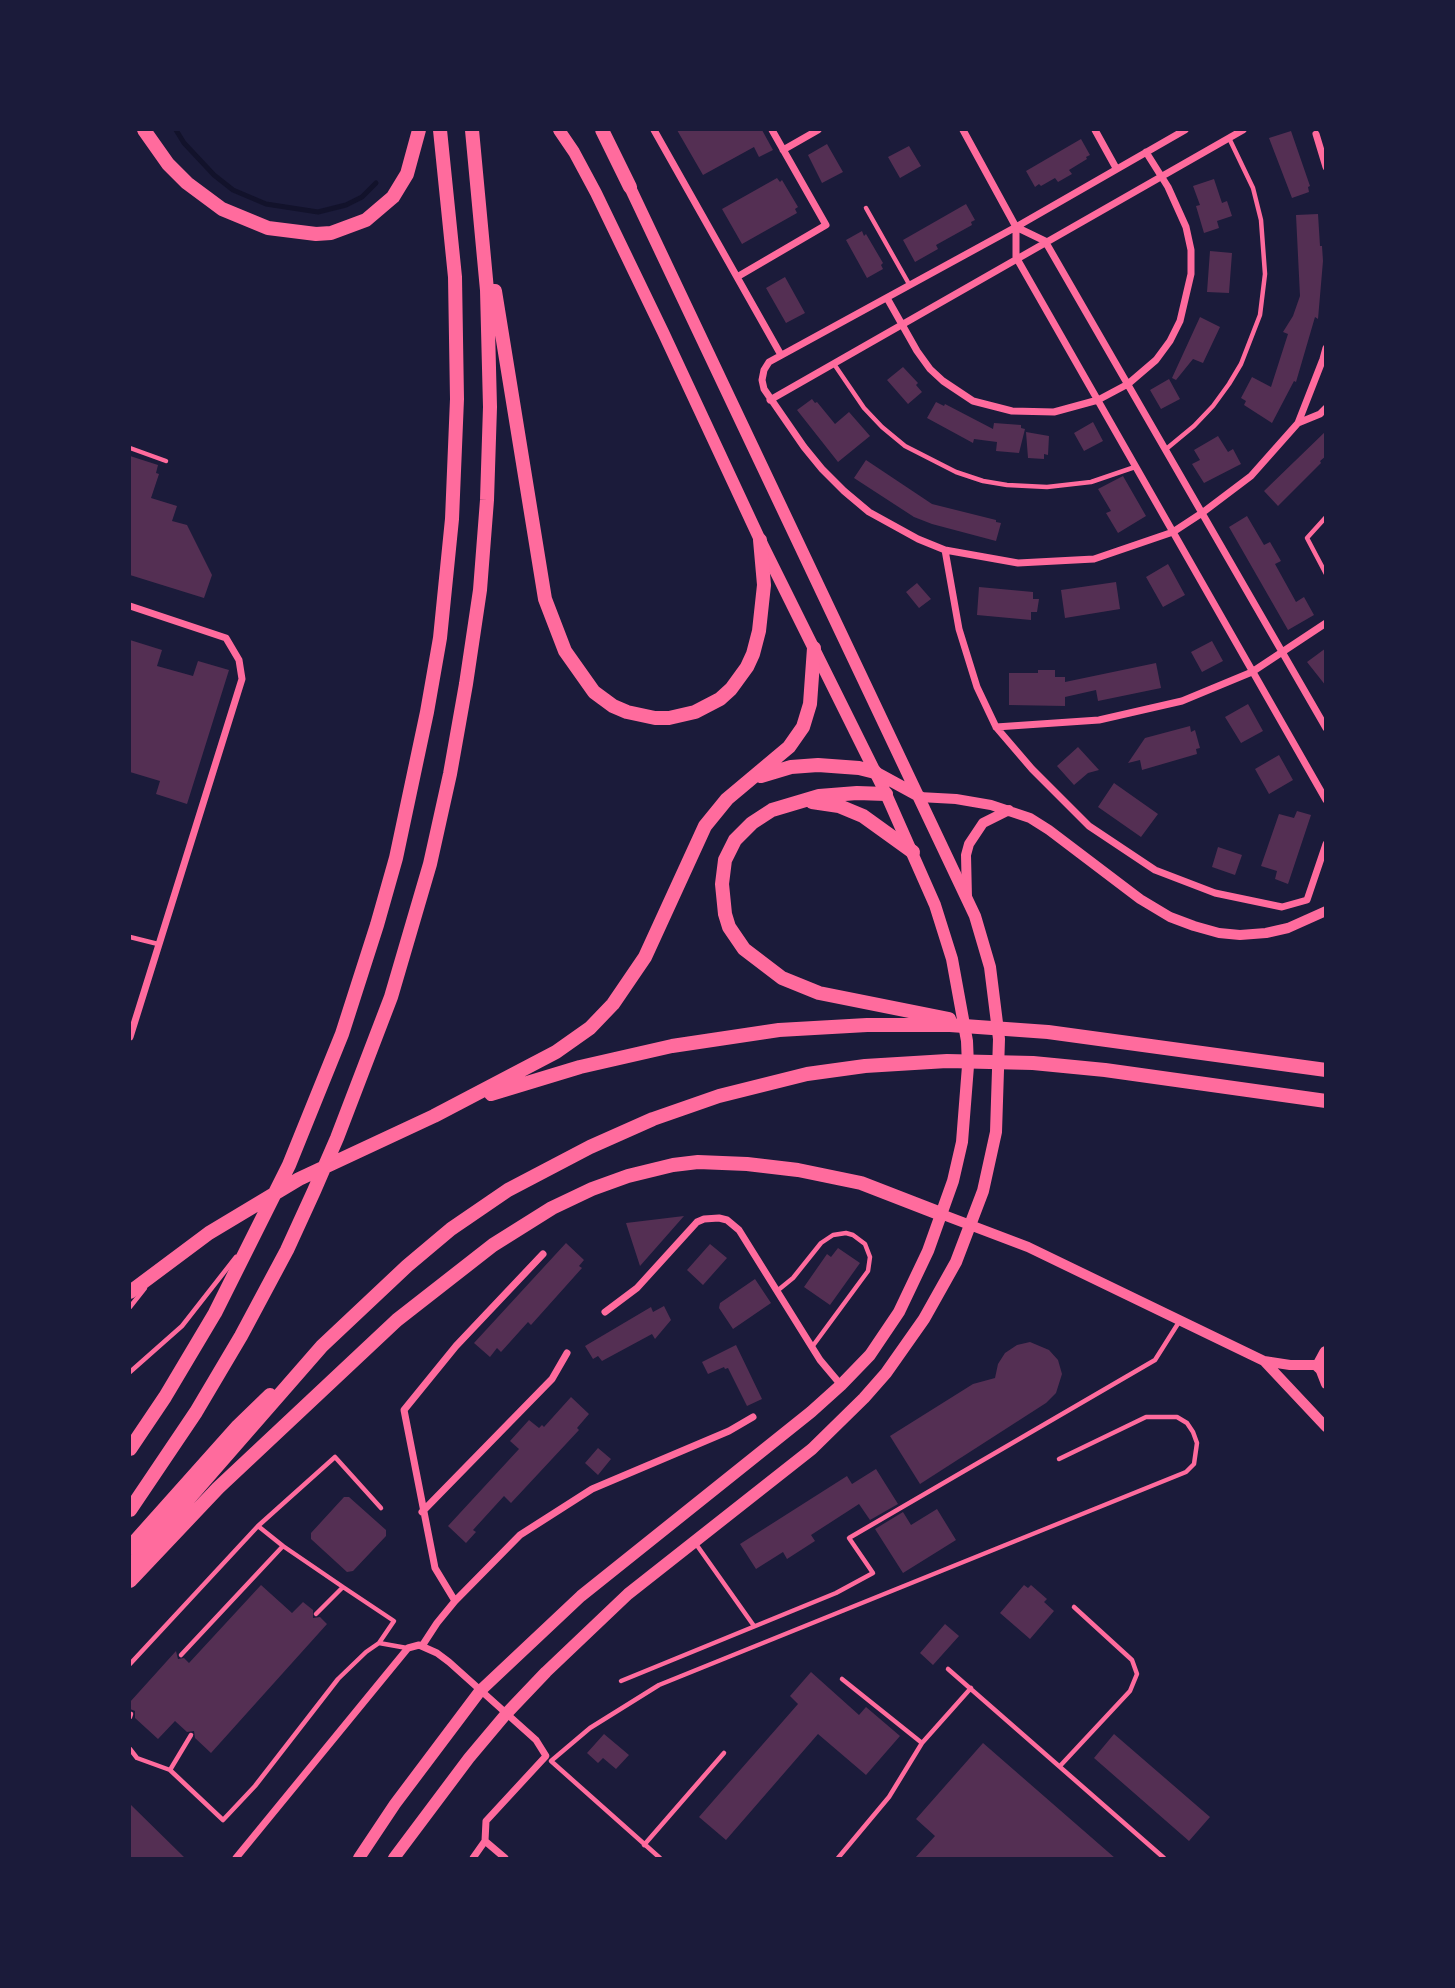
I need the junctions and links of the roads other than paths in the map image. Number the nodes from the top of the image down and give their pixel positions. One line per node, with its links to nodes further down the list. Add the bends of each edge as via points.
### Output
1 (144, 130): 2 (highway, via 187,183 222,209 268,228 316,234 366,220 393,197 407,174)
2 (419, 130)
3 (440, 130): 78 (highway, via 455,277 457,399 452,519 440,638 413,785 377,925 338,1045)
4 (472, 130): 25 (highway)
5 (559, 130): 48 (main road, via 596,193)
6 (594, 130): 23 (main road)
7 (603, 130): 23 (highway)
8 (654, 130): 29 (street)
9 (772, 130): 17 (street)
10 (818, 130): 17 (street)
11 (963, 130): 26 (street)
12 (1095, 130): 21 (street)
13 (1185, 130): 19 (street)
14 (1242, 130): 16 (street)
15 (1315, 132): 18 (street); 20 (street)
16 (1229, 138): 22 (street); 42 (lane, via 1253,188 1261,220 1265,274 1260,314 1229,384 1195,426)
17 (783, 150): 29 (street, via 826,225)
18 (1325, 150)
19 (1146, 152): 21 (street); 22 (street)
20 (1325, 167)
21 (1116, 168): 26 (street)
22 (1162, 177): 27 (street); 36 (street, via 1186,227 1191,250 1189,286 1170,341)
23 (631, 187): 61 (main road)
24 (866, 208): 30 (lane)
25 (482, 221): 48 (highway, via 545,599 565,651 586,684 613,706 655,718 682,716 720,699 740,679 753,654 763,607); 99 (highway, via 490,360 484,547 450,774 418,909 391,997 337,1138 286,1250 235,1345)
26 (1016, 226): 27 (street); 28 (street); 30 (street)
27 (1045, 241): 28 (street); 36 (street)
28 (1016, 257): 32 (street); 38 (street)
29 (737, 277): 34 (street)
30 (909, 284): 31 (street)
31 (887, 298): 32 (street); 34 (street)
32 (901, 324): 35 (street); 38 (street, via 930,369 973,401 1033,413 1072,409)
33 (1325, 348): 40 (street)
34 (781, 355): 37 (street, via 764,370 762,380)
35 (834, 363): 37 (street); 44 (lane, via 864,408 883,427 905,446 956,472 1007,485 1047,487 1091,482)
36 (1128, 384): 38 (street); 42 (street)
37 (770, 400): 49 (street, via 844,491 869,512)
38 (1098, 400): 44 (street)
39 (1325, 408): 40 (street)
40 (1298, 423): 45 (street, via 1251,476)
41 (130, 448): 43 (lane)
42 (1165, 450): 45 (street)
43 (166, 461)
44 (1135, 467): 47 (street)
45 (1202, 513): 47 (street); 54 (street)
46 (1325, 517): 50 (lane, via 1307,538)
47 (1173, 532): 49 (street, via 1094,559 1018,563); 55 (street)
48 (760, 540): 53 (main road)
49 (945, 550): 56 (street, via 959,629 977,687)
50 (1325, 575)
51 (130, 606): 70 (street, via 226,638 239,660 242,679)
52 (1325, 623): 54 (street)
53 (814, 648): 58 (main road); 59 (highway, via 810,704 803,727 789,747)
54 (1282, 653): 55 (street); 57 (street)
55 (1252, 672): 56 (street, via 1182,701 1099,720); 62 (street)
56 (996, 727): 65 (street, via 1089,826 1155,870 1215,892 1282,908 1307,900)
57 (1325, 728)
58 (875, 772): 59 (highway, via 834,765 791,767); 60 (main road); 61 (main road)
59 (741, 787): 75 (highway, via 705,826 645,957 601,1017 567,1046)
60 (886, 794): 61 (main road); 63 (highway, via 838,793); 66 (main road)
61 (919, 797): 64 (street, via 966,800); 67 (main road)
62 (1325, 800)
63 (789, 805): 66 (highway, via 824,803 855,812); 71 (highway, via 763,815 742,831 725,860 722,900 736,940 754,959 802,987)
64 (1009, 810): 67 (street, via 983,822 969,844); 68 (street, via 1049,830 1140,899 1194,926 1219,933 1266,933)
65 (1325, 844)
66 (913, 852): 76 (main road, via 946,938 967,1041 962,1142)
67 (967, 898): 77 (main road, via 986,951 999,1039 996,1132 984,1191)
68 (1325, 911)
69 (130, 937): 70 (lane)
70 (159, 945): 72 (street)
71 (911, 1017): 73 (highway); 75 (highway, via 672,1046 536,1079)
72 (130, 1037)
73 (1325, 1070)
74 (1325, 1101): 86 (highway, via 1166,1077 970,1060 846,1068 763,1084 696,1103 600,1141 508,1191 451,1230)
75 (434, 1116): 80 (highway, via 299,1179)
76 (942, 1214): 77 (street); 93 (main road, via 899,1312); 106 (highway, via 829,1175 722,1162 652,1170 573,1198 493,1245 397,1320 218,1488)
77 (971, 1224): 85 (street); 102 (main road, via 924,1319 879,1381 812,1449)
78 (260, 1226): 91 (lane, via 182,1326); 96 (highway, via 191,1355)
79 (543, 1254): 100 (street, via 456,1346 404,1410)
80 (163, 1266): 82 (highway); 83 (lane)
81 (777, 1291): 84 (street, via 734,1224 712,1217 697,1222 637,1288); 87 (street); 87 (lane, via 833,1235 846,1233 864,1244 870,1257 868,1271)
82 (130, 1292)
83 (130, 1307)
84 (605, 1312)
85 (1180, 1321): 89 (street); 111 (lane, via 1155,1360 849,1538 873,1573)
86 (322, 1346): 104 (highway, via 238,1426); 105 (highway)
87 (812, 1347): 93 (street)
88 (567, 1353): 100 (street, via 552,1379)
89 (1264, 1361): 90 (street); 95 (street)
90 (1323, 1361): 92 (street)
91 (130, 1372)
92 (1325, 1384)
93 (841, 1385): 121 (main road, via 581,1596)
94 (753, 1417): 108 (street, via 592,1489 520,1535)
95 (1325, 1427)
96 (130, 1449)
97 (1059, 1459): 127 (lane, via 1146,1417 1187,1423 1197,1443 1194,1464 1186,1472 659,1685)
98 (381, 1508): 101 (lane, via 335,1457)
99 (130, 1510)
100 (422, 1512): 108 (street, via 435,1568)
101 (258, 1526): 103 (lane); 116 (lane)
102 (694, 1541): 111 (lane); 122 (main road, via 628,1594)
103 (284, 1546): 107 (lane); 115 (lane)
104 (130, 1547)
105 (130, 1566)
106 (130, 1581)
107 (343, 1587): 110 (lane); 112 (lane, via 394,1621)
108 (455, 1601): 113 (street)
109 (1074, 1607): 128 (lane, via 1132,1660 1137,1674 1130,1691)
110 (316, 1614)
111 (754, 1626): 119 (lane)
112 (379, 1643): 114 (lane); 129 (lane, via 338,1679 223,1820)
113 (422, 1646): 114 (street); 121 (street, via 449,1662)
114 (408, 1648): 132 (street)
115 (181, 1656)
116 (130, 1664)
117 (948, 1669): 120 (lane)
118 (842, 1679): 124 (lane)
119 (621, 1681)
120 (971, 1688): 124 (lane); 128 (lane)
121 (480, 1691): 122 (street); 133 (main road)
122 (506, 1714): 127 (street, via 536,1740); 134 (main road)
123 (191, 1735): 129 (lane)
124 (922, 1743): 138 (lane, via 889,1797)
125 (130, 1749): 129 (lane, via 137,1758)
126 (723, 1753): 131 (lane)
127 (549, 1759): 130 (street, via 486,1821); 131 (lane)
128 (1060, 1766): 139 (lane)
129 (170, 1770)
130 (485, 1841): 135 (street); 136 (street)
131 (644, 1845): 137 (lane)
132 (236, 1858)
133 (359, 1858)
134 (394, 1858)
135 (473, 1858)
136 (505, 1858)
137 (660, 1858)
138 (838, 1858)
139 (1164, 1858)

